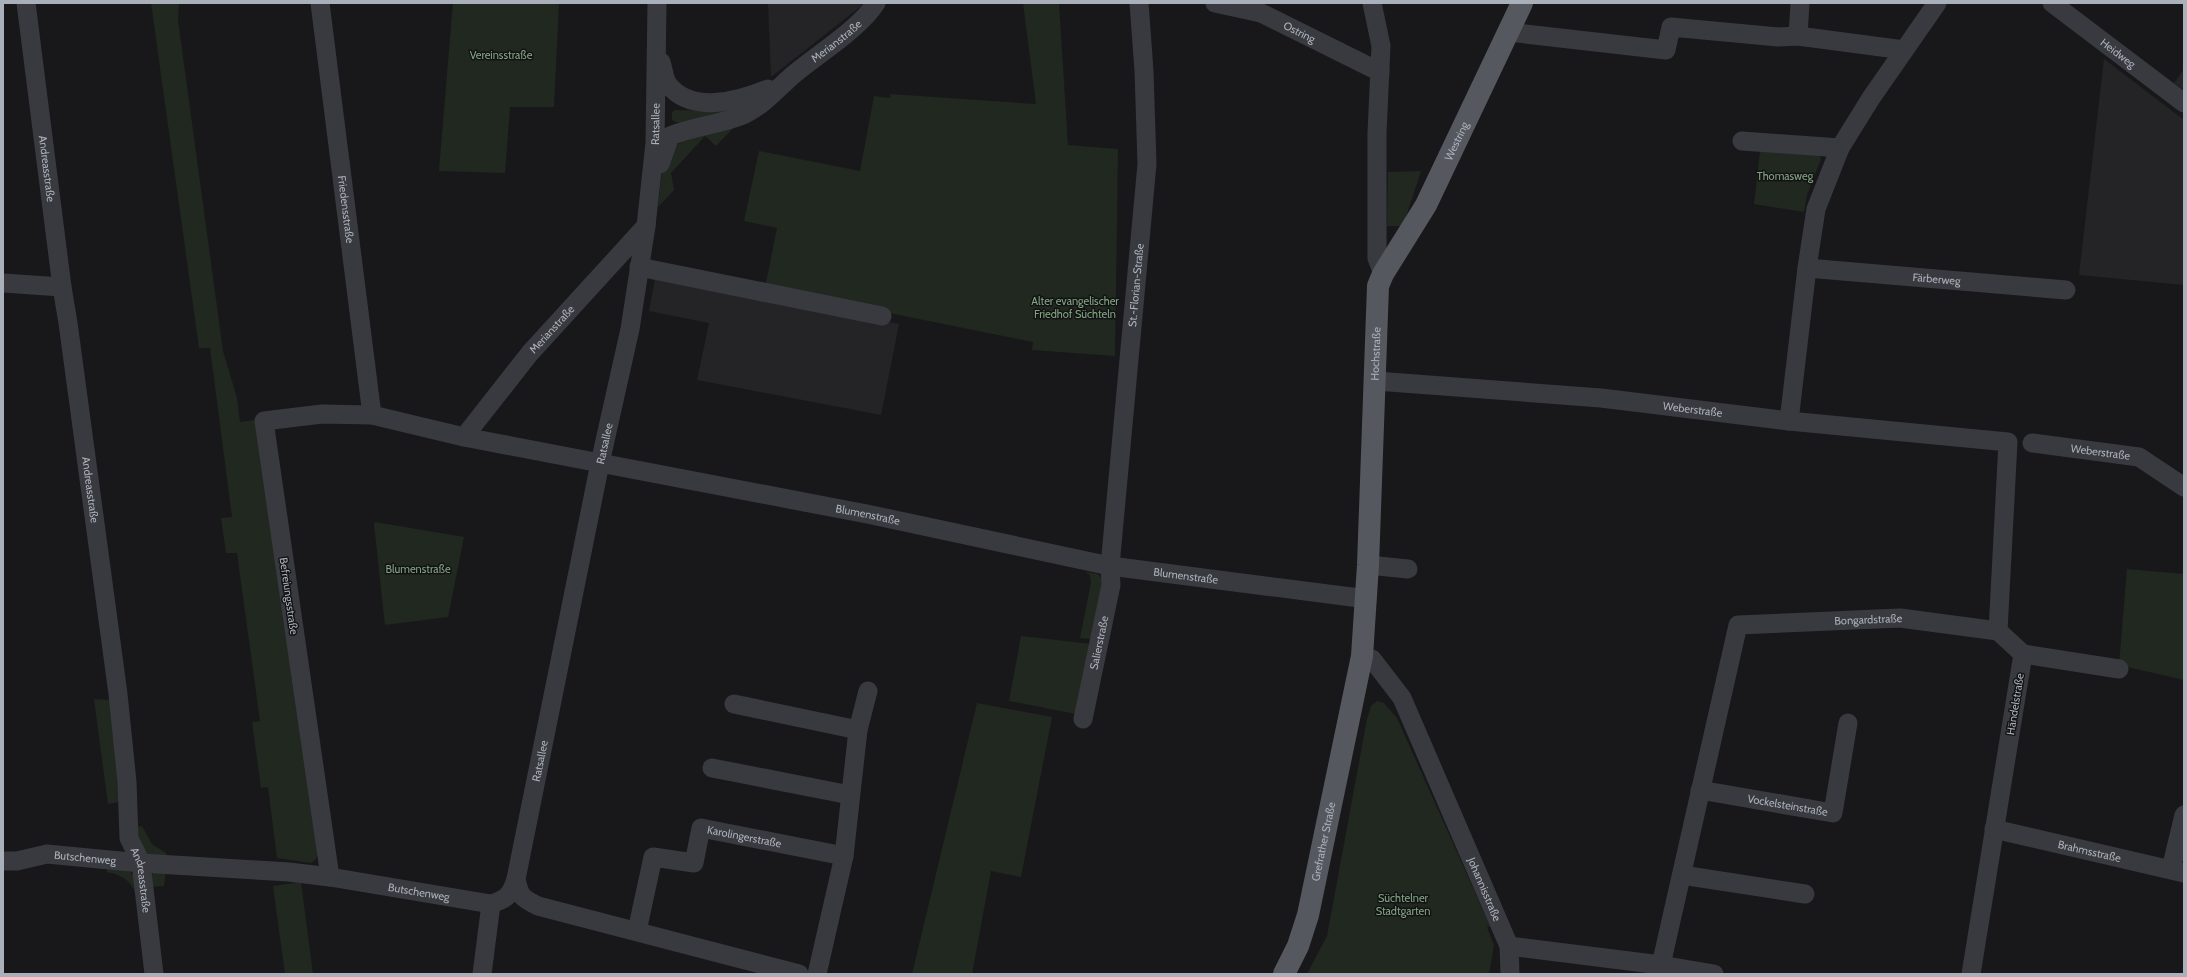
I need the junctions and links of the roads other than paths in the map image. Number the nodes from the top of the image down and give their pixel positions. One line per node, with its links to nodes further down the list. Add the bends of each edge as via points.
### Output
1 (26, 3): 27 (street, Andreasstraße)
2 (320, 3): 31 (street, Friedensstraße)
3 (657, 3): 14 (street, Ratsallee)
4 (876, 3): 17 (street, Merianstraße, via 862,19)
5 (1138, 3): 38 (street, St.-Florian-Straße, via 1145,78 1146,164)
6 (1214, 3): 16 (street, Ostring, via 1261,13)
7 (1372, 3): 16 (street, via 1381,46)
8 (1522, 3): 12 (main road, Westring)
9 (1800, 3): 13 (street)
10 (1937, 3): 15 (street)
11 (2052, 3): 18 (street, Heidweg)
12 (1508, 32): 13 (street, via 1666,50 1671,27 1778,37); 25 (main road, Westring, via 1426,205)
13 (1798, 36): 15 (street)
14 (656, 44): 17 (street, Merianstraße, via 666,81 674,91 700,102 736,101 769,89); 21 (street, Ratsallee, via 655,143)
15 (1904, 50): 20 (street)
16 (1380, 72): 25 (street, via 1376,247)
17 (792, 76): 21 (street, Merianstraße, via 773,95 744,114 719,124 689,128 670,136)
18 (2184, 103)
19 (1742, 141): 20 (street)
20 (1840, 148): 24 (street, via 1816,209)
21 (649, 204): 22 (street, Ratsallee)
22 (646, 226): 23 (street, Ratsallee); 33 (street, Merianstraße, via 530,353)
23 (639, 267): 29 (street); 35 (street, Ratsallee, via 630,329)
24 (1807, 268): 28 (street, Färberweg); 32 (street)
25 (1383, 274): 30 (main road, Hochstraße, via 1377,296)
26 (3, 283): 27 (street)
27 (62, 287): 58 (street, Andreasstraße, via 118,694 127,782 129,838)
28 (2066, 290)
29 (882, 316)
30 (1376, 381): 32 (street, Weberstraße, via 1601,398); 37 (main road, Hochstraße)
31 (372, 415): 33 (street, Blumenstraße); 61 (street, Befreiungsstraße, via 322,414 264,422)
32 (1789, 421): 41 (street, Weberstraße, via 2008,442)
33 (464, 437): 35 (street, Blumenstraße)
34 (2032, 444): 36 (street, Weberstraße, via 2139,457)
35 (600, 463): 38 (street, Blumenstraße, via 866,514); 62 (street, Ratsallee)
36 (2184, 487)
37 (1368, 565): 39 (street); 40 (main road, Hochstraße)
38 (1110, 566): 40 (street, Blumenstraße); 48 (street, Salierstraße, via 1111,585)
39 (1408, 569)
40 (1366, 600): 43 (main road, Hochstraße)
41 (1998, 631): 42 (street); 52 (street, Bongardstraße, via 1900,618 1738,625)
42 (2023, 654): 44 (street); 55 (street, Händelstraße)
43 (1362, 656): 47 (main road, Hochstraße); 66 (street, Johannisstraße, via 1372,659 1402,698)
44 (2119, 669)
45 (868, 691): 50 (street)
46 (734, 704): 50 (street)
47 (1351, 706): 72 (main road, Grefrather Straße, via 1308,915 1298,946)
48 (1083, 719)
49 (1848, 723): 52 (street, Vockelsteinstraße, via 1834,813)
50 (858, 730): 53 (street)
51 (712, 768): 53 (street)
52 (1700, 790): 60 (street)
53 (850, 795): 56 (street)
54 (2184, 815): 59 (street)
55 (1994, 829): 59 (street, Brahmsstraße); 75 (street, Händelstraße)
56 (844, 856): 65 (street, Karolingerstraße, via 701,828 694,863 653,857); 71 (street)
57 (3, 860): 58 (street, Butschenweg, via 17,861 47,854)
58 (141, 863): 61 (street, Butschenweg); 68 (street, Andreasstraße)
59 (2178, 871)
60 (1682, 875): 63 (street); 67 (street)
61 (330, 877): 64 (street, Butschenweg)
62 (516, 879): 64 (street, via 512,893); 65 (street, via 519,894 538,906)
63 (1805, 894)
64 (491, 904): 69 (street)
65 (637, 931): 70 (street)
66 (1509, 946): 67 (street); 73 (street)
67 (1661, 965): 74 (street)
68 (154, 974)
69 (482, 974)
70 (799, 974)
71 (817, 974)
72 (1284, 974)
73 (1510, 974)
74 (1714, 974)
75 (1971, 974)

